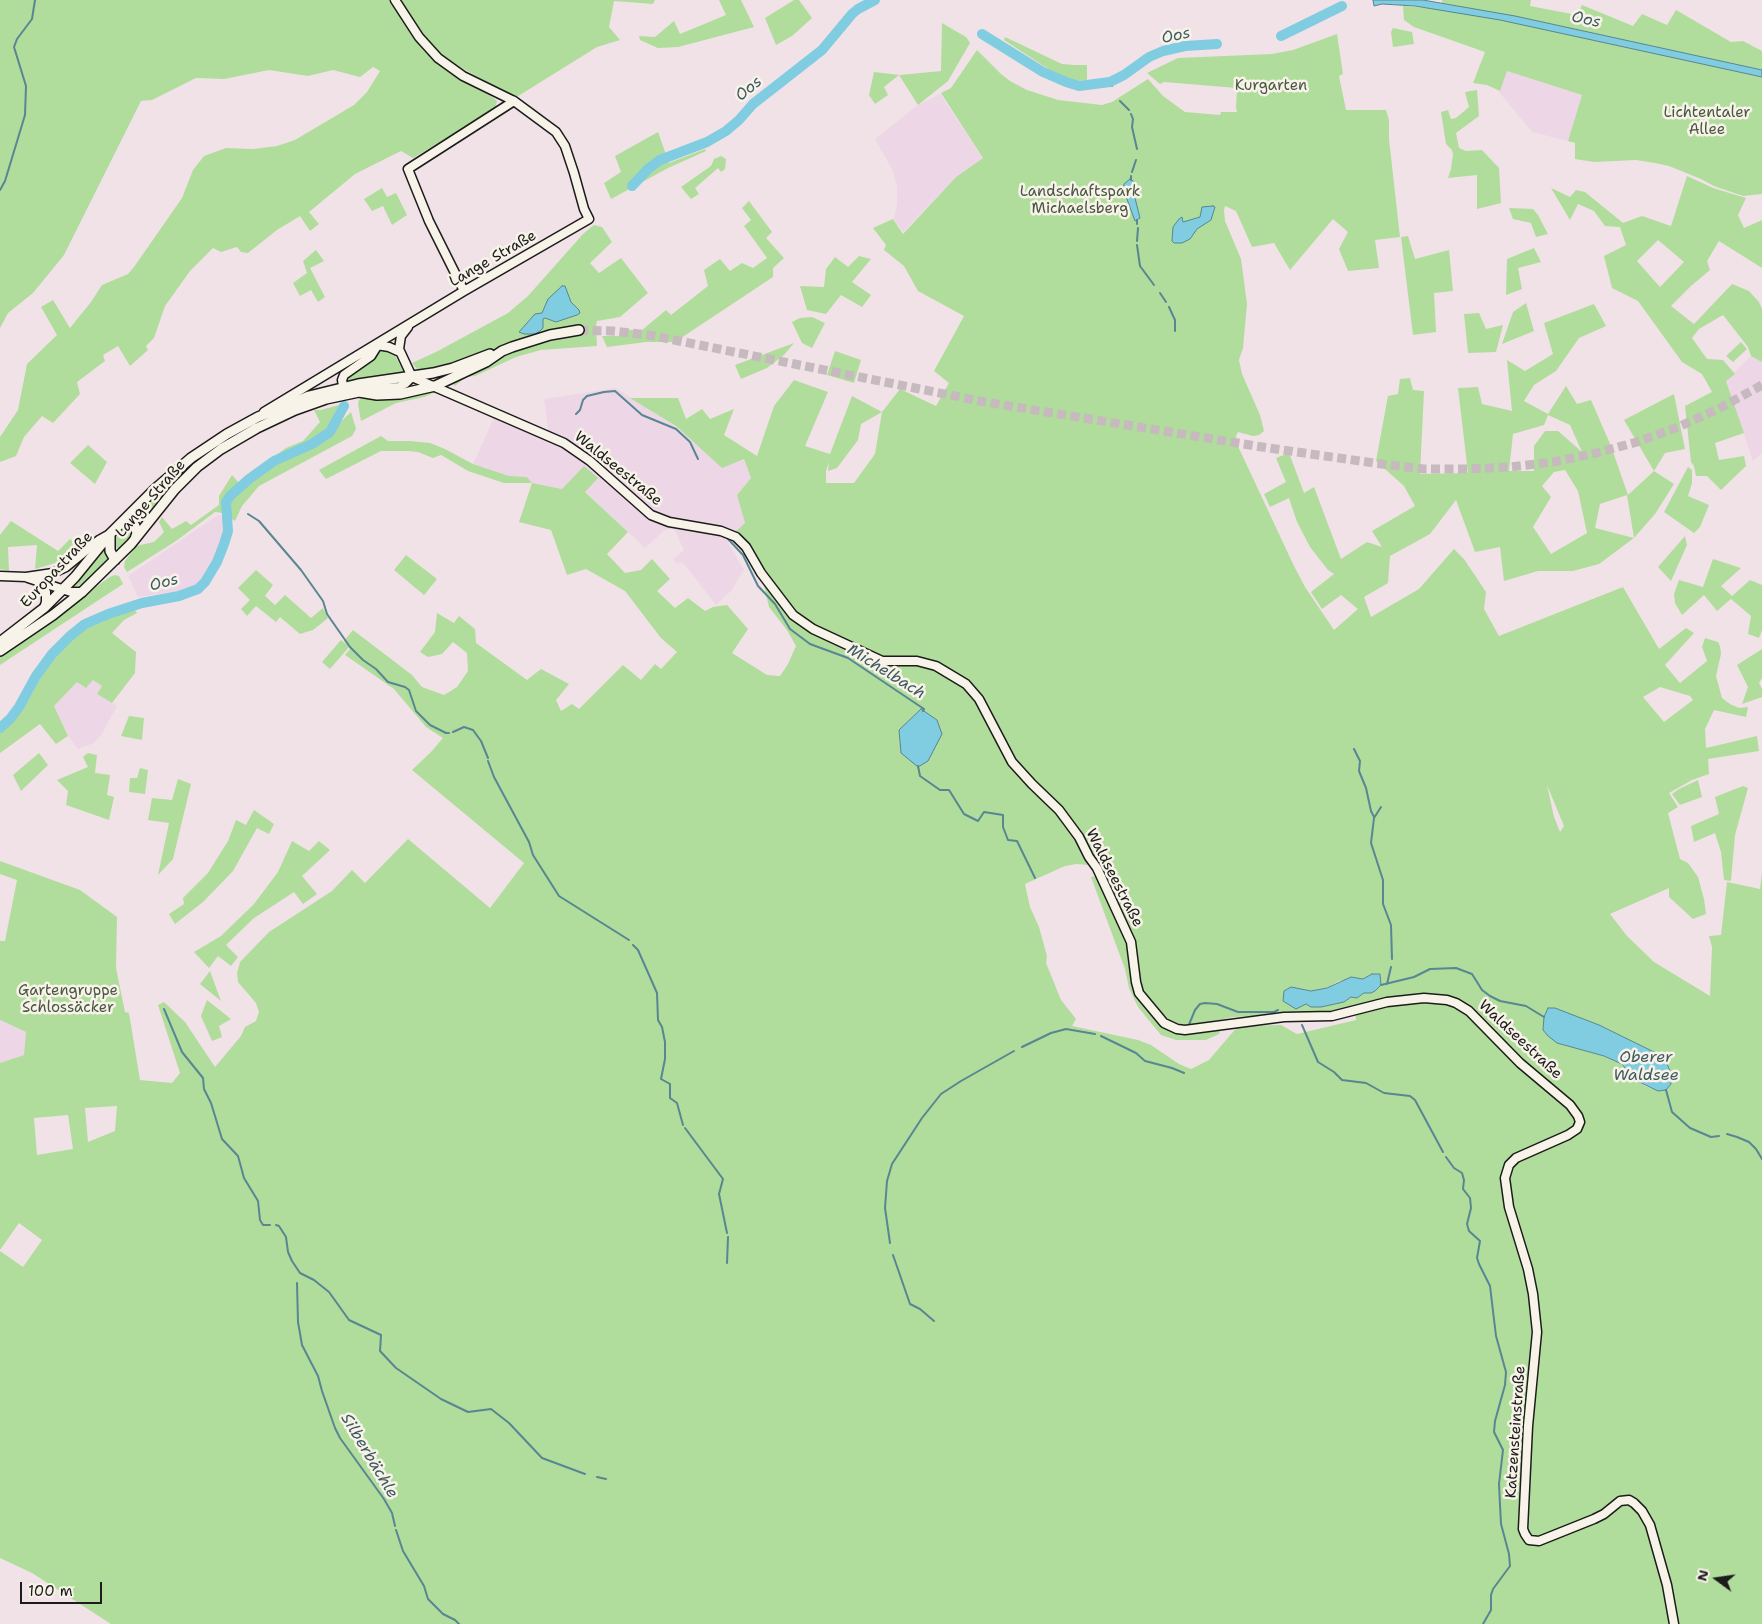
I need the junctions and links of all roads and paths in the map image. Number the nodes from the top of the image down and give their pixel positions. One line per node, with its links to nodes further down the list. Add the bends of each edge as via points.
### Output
1 (395, 0): 2 (street, via 418,37 438,58 463,76)
2 (514, 101): 3 (street, via 408,169 429,221); 3 (street, Lange Straße, via 556,132 565,146 590,219)
3 (464, 291): 4 (street, Lange Straße)
4 (412, 323): 6 (street, Lange Straße); 8 (street, Lange Straße, via 401,336)
5 (580, 330): 7 (main road, via 539,338)
6 (376, 345): 8 (street); 11 (street, via 371,356 344,375); 13 (street, Lange Straße, via 271,406)
7 (502, 351): 9 (main road, via 453,368); 10 (main road, Lange Straße)
8 (400, 352): 9 (street)
9 (412, 377): 10 (street, Waldseestraße); 11 (main road, Lange Straße); 12 (street, Lange Straße, via 399,386)
10 (435, 386): 12 (main road, Lange Straße, via 377,396); 28 (street, Waldseestraße, via 564,443 590,461 651,515 736,537 788,608 813,629 882,660 917,661 936,666 966,684 979,699 1012,762 1059,810 1079,837 1131,942 1139,993 1164,1022 1177,1030 1185,1030 1284,1017 1332,1016 1388,1002 1424,998 1447,1000 1469,1011 1514,1058 1570,1105)
11 (344, 391): 12 (main road, Lange Straße); 13 (main road, Lange Straße, via 309,396); 16 (main road, Lange Straße, via 257,428 216,453 175,489)
12 (359, 392)
13 (258, 417): 14 (main road, Lange Straße, via 191,458)
14 (124, 520): 15 (main road, Lange Straße); 16 (main road, via 135,526)
15 (110, 534): 17 (main road); 21 (street, Lange Straße, via 61,569); 23 (main road, Europastraße)
16 (135, 539): 18 (main road, Lange Straße)
17 (109, 545): 18 (main road, via 114,550); 19 (main road)
18 (124, 551): 19 (main road, Lange Straße)
19 (115, 560): 24 (main road, Lange Straße)
20 (0, 576): 21 (street, Lange Straße)
21 (26, 577): 22 (street, Lange Straße)
22 (40, 581): 23 (street, Lange Straße); 25 (street, via 46,592)
23 (62, 589): 24 (street, Lange Straße); 25 (main road, Europastraße)
24 (82, 592): 27 (main road, Europastraße)
25 (44, 608): 26 (main road, Europastraße)
26 (0, 642)
27 (0, 651)
28 (1580, 1126): 29 (street, Katzensteinstraße, via 1568,1135 1516,1158 1506,1174 1508,1201 1533,1294 1537,1332 1523,1529 1529,1540 1538,1541 1594,1519 1620,1501 1634,1503 1650,1525)
29 (1674, 1624)

